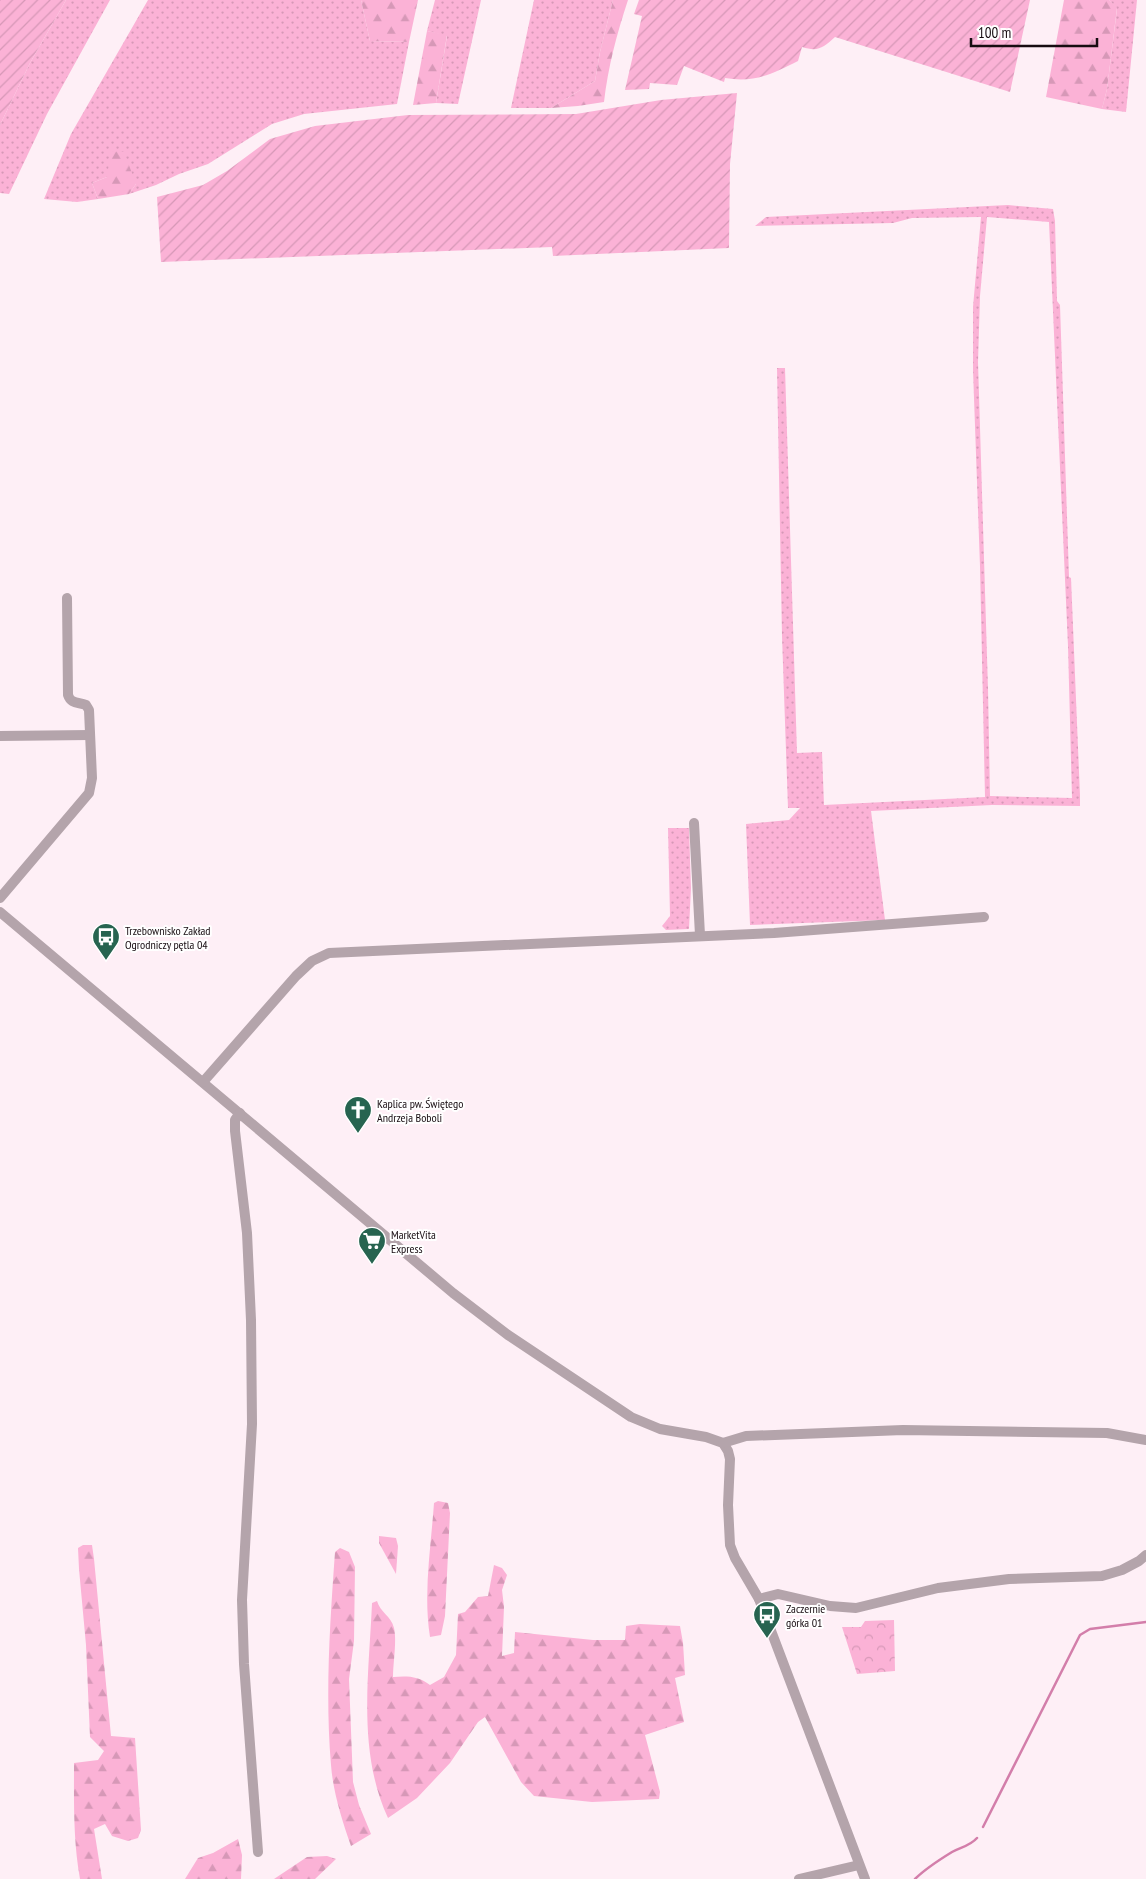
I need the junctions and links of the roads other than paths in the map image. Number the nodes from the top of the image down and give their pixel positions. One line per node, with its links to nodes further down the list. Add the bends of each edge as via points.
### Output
1 (67, 598): 2 (street, via 68,695 74,703 86,705 89,710)
2 (90, 735): 3 (street); 5 (street, via 92,778 89,792)
3 (0, 736)
4 (694, 823): 8 (street)
5 (0, 898)
6 (0, 912): 9 (street)
7 (984, 917): 8 (street, via 774,933)
8 (700, 935): 9 (street, via 329,953 296,976)
9 (203, 1082): 10 (street)
10 (240, 1114): 12 (street, via 453,1293 557,1370 631,1417 660,1429); 15 (street, via 235,1123 247,1232 253,1402 242,1600)
11 (1146, 1440): 12 (street, via 1107,1434 903,1430 746,1436)
12 (723, 1443): 14 (street, via 730,1459 730,1545)
13 (1146, 1555): 14 (street, via 1122,1570 1102,1576 1010,1579 938,1588 856,1608 830,1606 778,1594)
14 (759, 1599): 16 (street)
15 (258, 1852)
16 (859, 1865): 17 (street); 18 (street)
17 (799, 1879)
18 (865, 1879)

